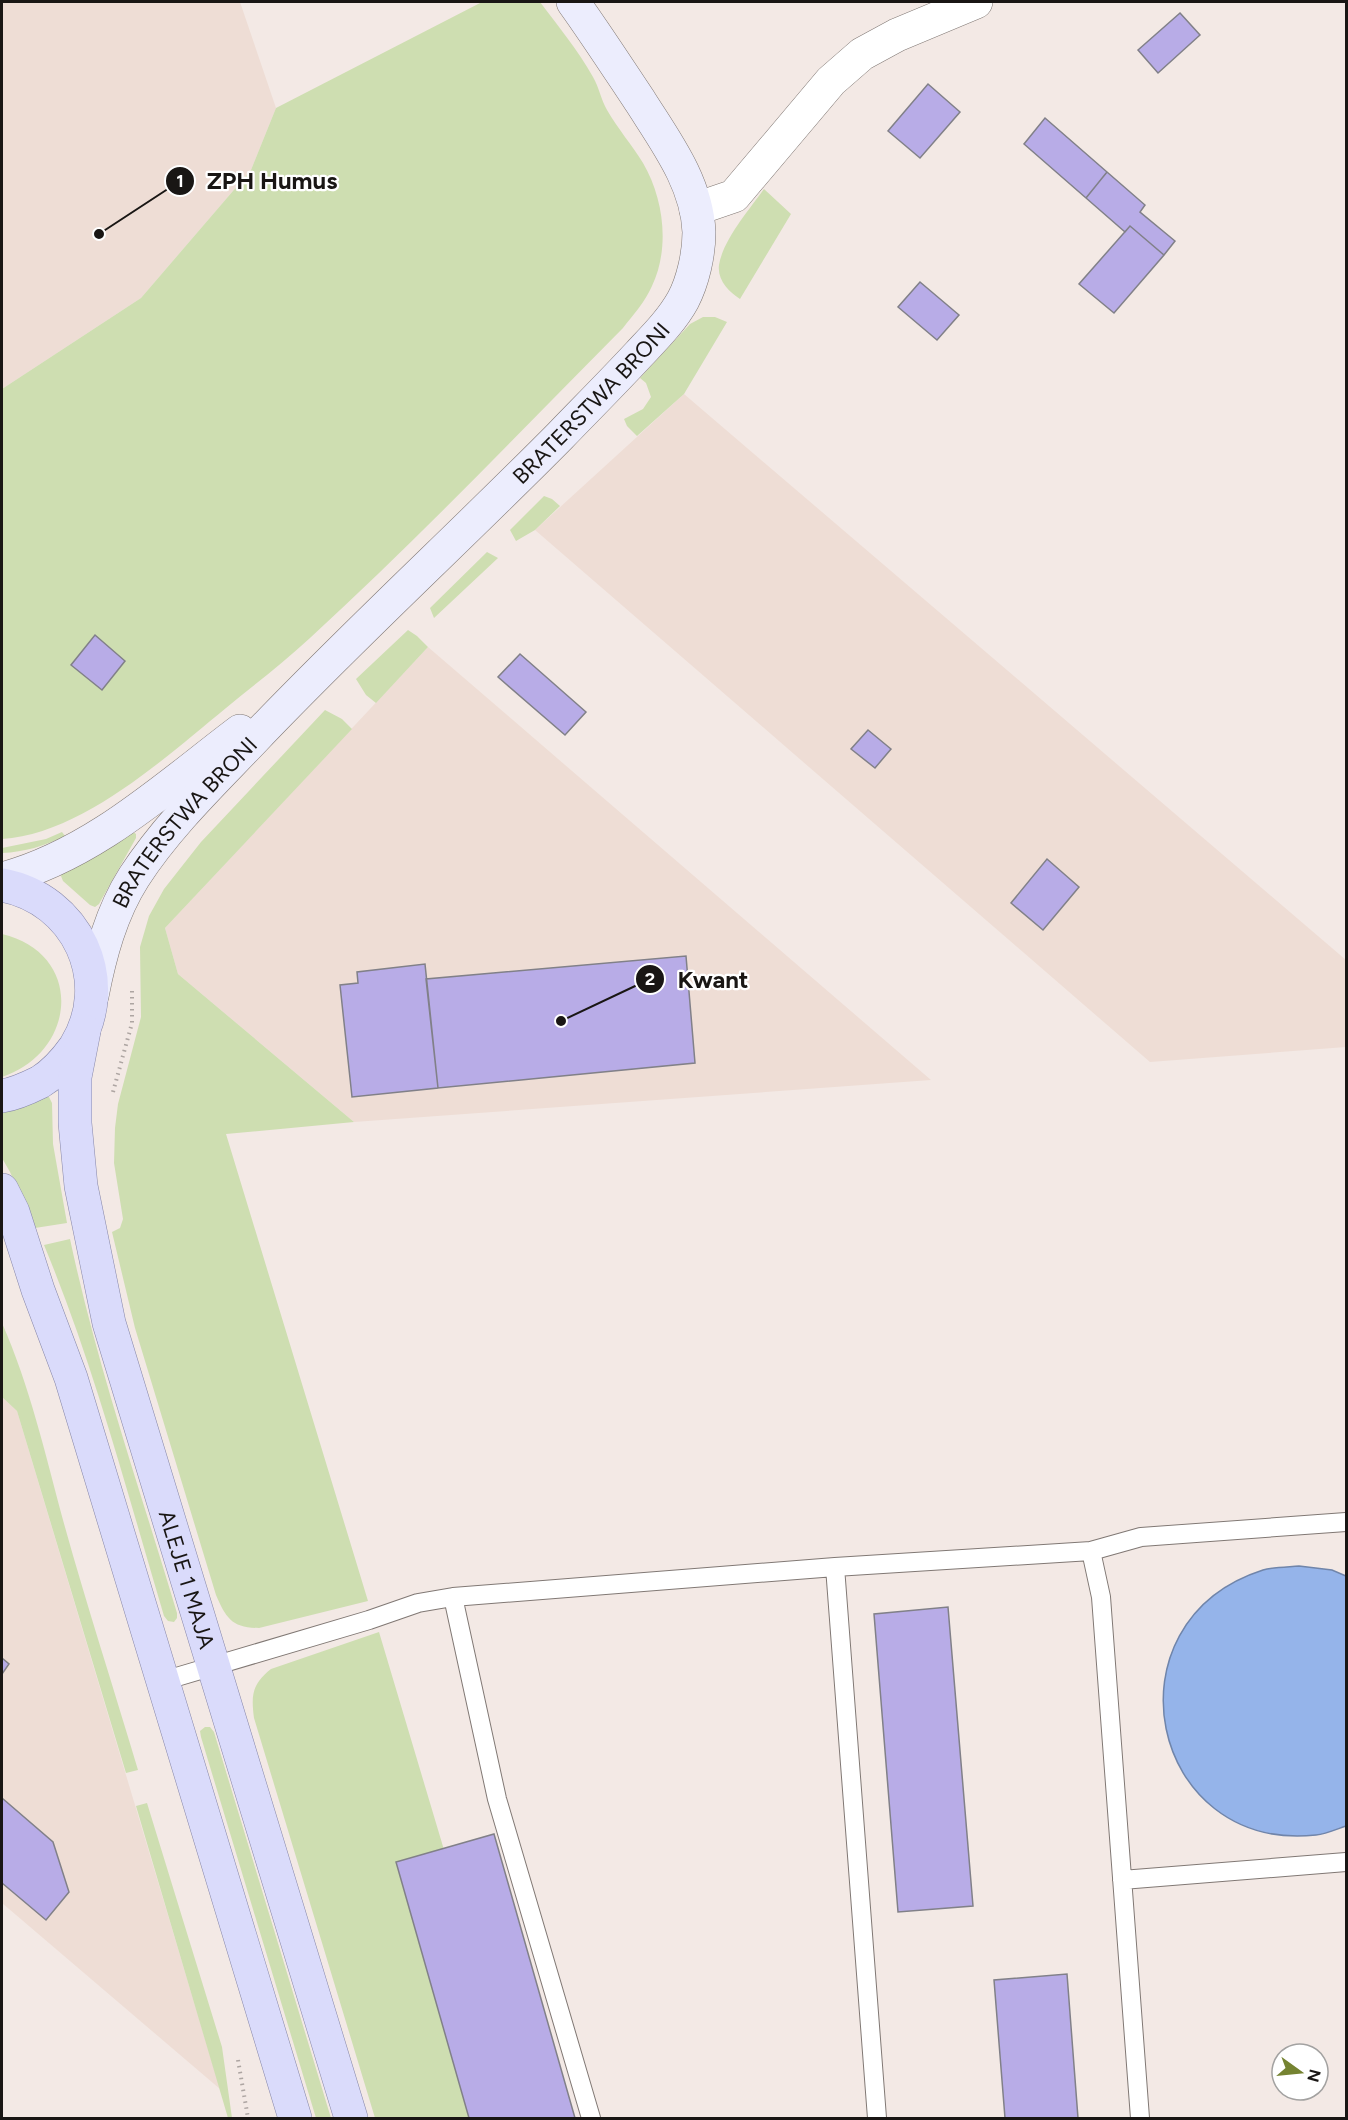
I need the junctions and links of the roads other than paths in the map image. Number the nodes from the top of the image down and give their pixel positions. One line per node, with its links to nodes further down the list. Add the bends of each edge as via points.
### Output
1 (573, 2): 3 (street, BRATERSTWA BRONI, via 672,151)
2 (976, 2): 3 (street, via 862,54 831,81 734,196)
3 (696, 209): 4 (street, BRATERSTWA BRONI, via 699,235 695,266 684,298 669,322 528,468)
4 (318, 672): 5 (street, BRATERSTWA BRONI, via 124,820 56,860); 7 (street, BRATERSTWA BRONI, via 148,857 114,916)
5 (2, 879)
6 (2, 885): 7 (main road, ALEJE 1 MAJA, via 25,891 62,916 85,953)
7 (92, 996): 8 (main road, ALEJE 1 MAJA)
8 (84, 1031): 9 (main road, via 65,1062 48,1077 27,1089); 15 (main road, ALEJE 1 MAJA, via 75,1077 75,1123 81,1186 94,1254 110,1323)
9 (2, 1096)
10 (2, 1190): 16 (main road, via 71,1378)
11 (1347, 1522): 12 (lane, via 1141,1537)
12 (1091, 1551): 13 (lane); 18 (lane, via 1101,1597)
13 (835, 1568): 14 (lane); 22 (lane)
14 (453, 1597): 15 (lane, via 418,1603); 21 (lane, via 497,1799)
15 (214, 1666): 16 (lane); 20 (main road, ALEJE 1 MAJA)
16 (163, 1681): 19 (main road)
17 (1347, 1862): 18 (lane)
18 (1122, 1880): 23 (lane)
19 (295, 2118)
20 (351, 2118)
21 (591, 2118)
22 (877, 2118)
23 (1140, 2118)

